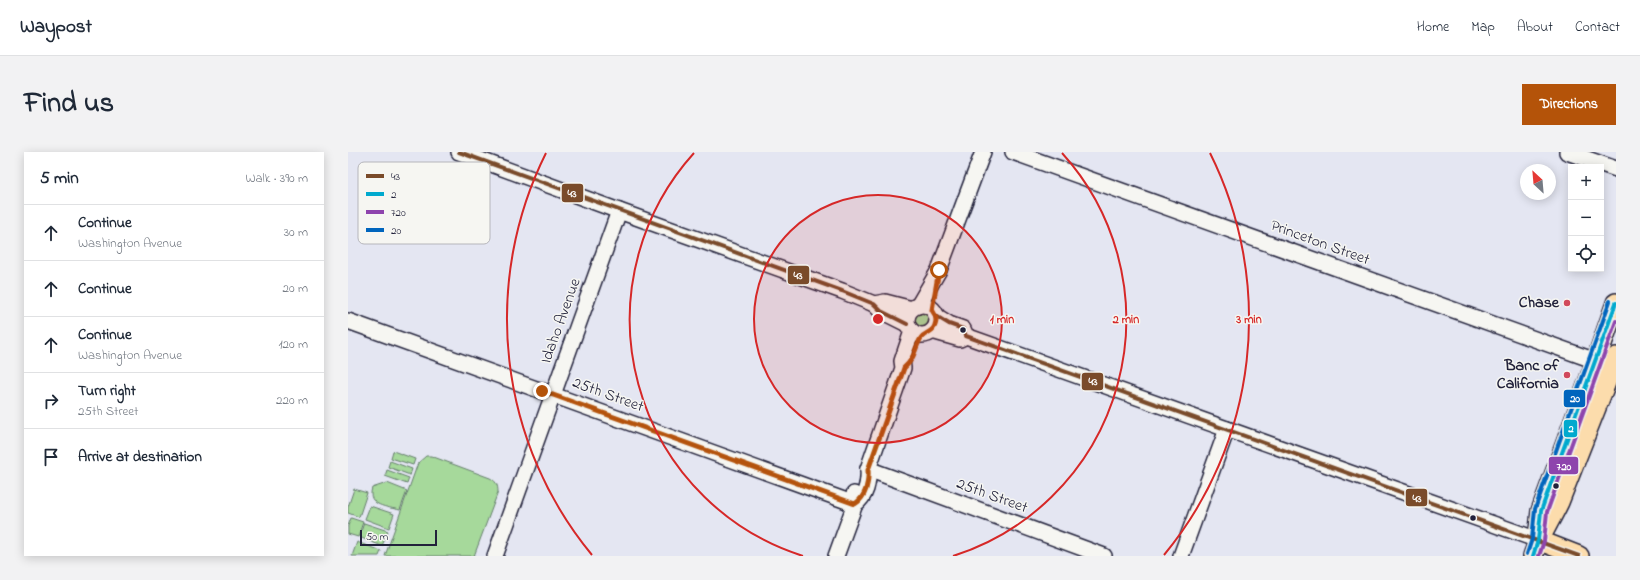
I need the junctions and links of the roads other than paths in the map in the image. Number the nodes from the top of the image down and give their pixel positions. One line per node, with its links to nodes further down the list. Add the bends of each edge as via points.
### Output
1 (459, 152): 5 (street)
2 (983, 152): 11 (street)
3 (1013, 152): 15 (street, Princeton Street)
4 (1566, 152): 7 (street)
5 (486, 162)
6 (490, 163): 8 (street)
7 (1616, 169)
8 (619, 211): 10 (street); 16 (street, Idaho Avenue)
9 (1616, 303): 15 (main road)
10 (874, 304): 11 (street, via 885,302); 13 (street, via 881,312)
11 (925, 310): 13 (street, via 936,324); 13 (street, via 908,315); 14 (street, via 963,329)
12 (348, 322): 16 (street, 25th Street)
13 (919, 330): 14 (street, via 960,339); 18 (street, via 902,361 904,368)
14 (966, 336): 17 (street)
15 (1610, 363): 20 (main road, via 1559,502)
16 (554, 395): 19 (street, 25th Street); 21 (street, Idaho Avenue)
17 (1227, 429): 20 (street); 24 (street)
18 (868, 470): 19 (street, via 869,479 862,499); 23 (street, 25th Street)
19 (855, 504): 22 (street)
20 (1535, 548): 25 (main road)
21 (495, 556)
22 (836, 556)
23 (1104, 556)
24 (1182, 556)
25 (1579, 556)

